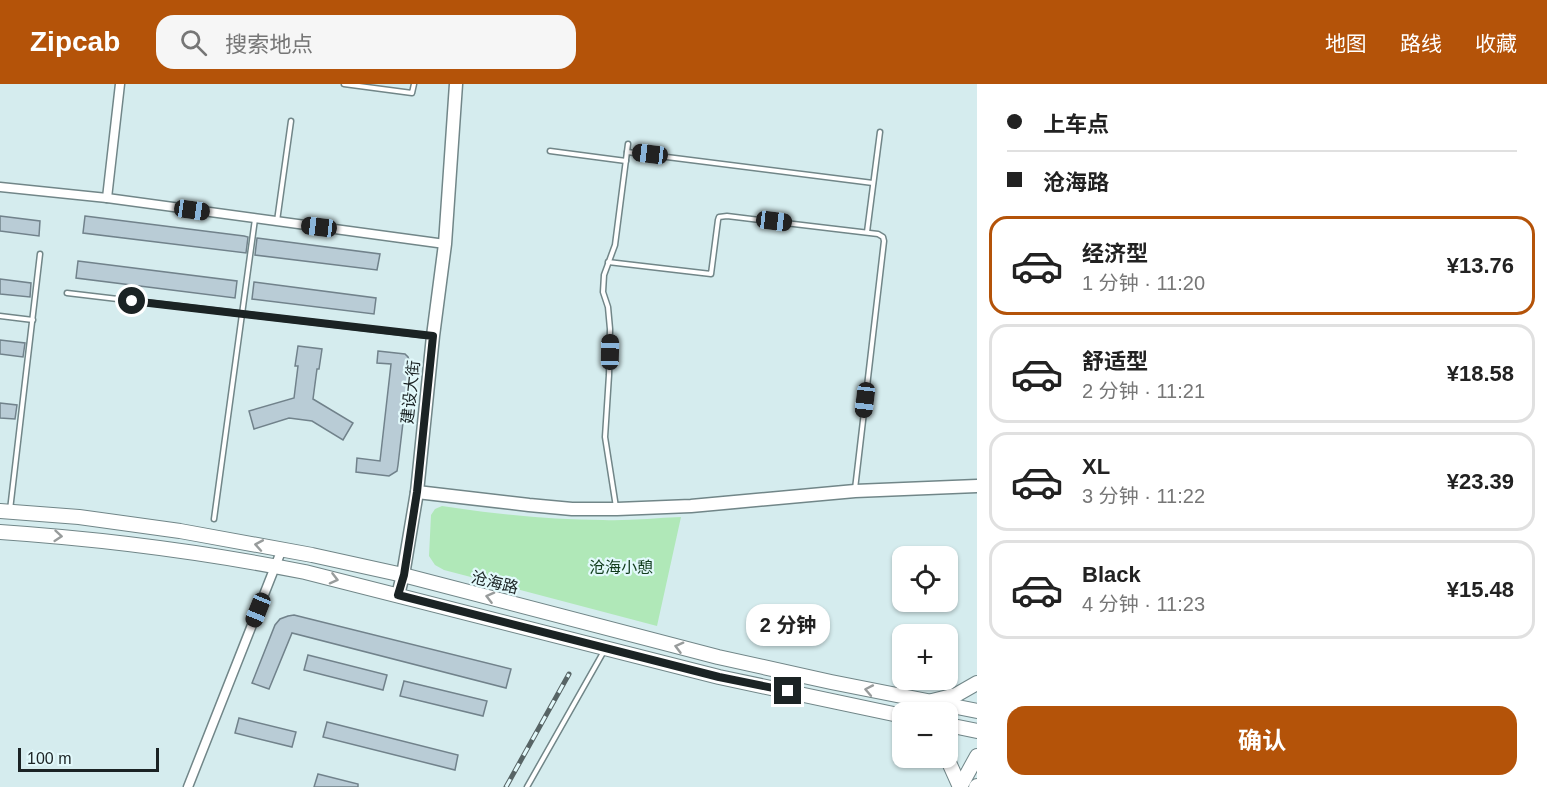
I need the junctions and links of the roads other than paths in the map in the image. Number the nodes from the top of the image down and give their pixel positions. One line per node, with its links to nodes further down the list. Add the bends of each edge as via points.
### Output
1 (120, 84): 13 (street)
2 (344, 84): 3 (lane, via 412,93)
3 (414, 84)
4 (456, 84): 17 (street, 建设大街)
5 (291, 121): 15 (lane)
6 (880, 132): 11 (lane)
7 (628, 144): 9 (lane)
8 (550, 151): 10 (lane)
9 (627, 152): 10 (lane); 11 (lane)
10 (626, 161): 19 (lane, via 615,245)
11 (873, 183): 16 (lane)
12 (0, 187): 13 (street)
13 (107, 198): 14 (street)
14 (255, 218): 15 (street); 21 (lane)
15 (277, 222): 17 (street)
16 (867, 232): 19 (lane, via 727,216 719,217 711,274); 26 (lane, via 878,234 884,241)
17 (445, 243): 24 (street, 建设大街)
18 (40, 255): 23 (lane)
19 (608, 262): 28 (lane, via 603,292 610,329 605,437)
20 (67, 293): 21 (lane)
21 (241, 314): 24 (lane); 30 (lane)
22 (0, 316): 23 (lane)
23 (33, 320): 29 (lane)
24 (433, 336): 27 (street, 建设大街)
25 (977, 486): 26 (street)
26 (855, 491): 28 (street)
27 (417, 492): 28 (street, via 572,509); 34 (street, 建设大街)
28 (617, 509)
29 (5, 511): 32 (main road, 沧海路, one-way to 29, via 79,517)
30 (214, 519)
31 (0, 532): 33 (main road, one-way to 33, via 133,544)
32 (282, 549): 33 (street); 34 (main road, 沧海路)
33 (275, 566): 35 (main road, one-way to 35); 48 (street)
34 (404, 575): 35 (street, 建设大街); 38 (main road, 沧海路, one-way to 34, via 718,657)
35 (398, 595): 36 (main road)
36 (605, 648): 40 (main road); 49 (lane)
37 (977, 683): 38 (main road, via 956,695)
38 (926, 702)
39 (958, 708): 41 (main road, 沧海路)
40 (880, 711): 42 (main road); 43 (main road)
41 (977, 711)
42 (892, 714)
43 (892, 716)
44 (958, 727): 45 (main road)
45 (977, 731)
46 (977, 756): 50 (main road)
47 (951, 768): 50 (main road)
48 (188, 787)
49 (527, 787)
50 (960, 787)

